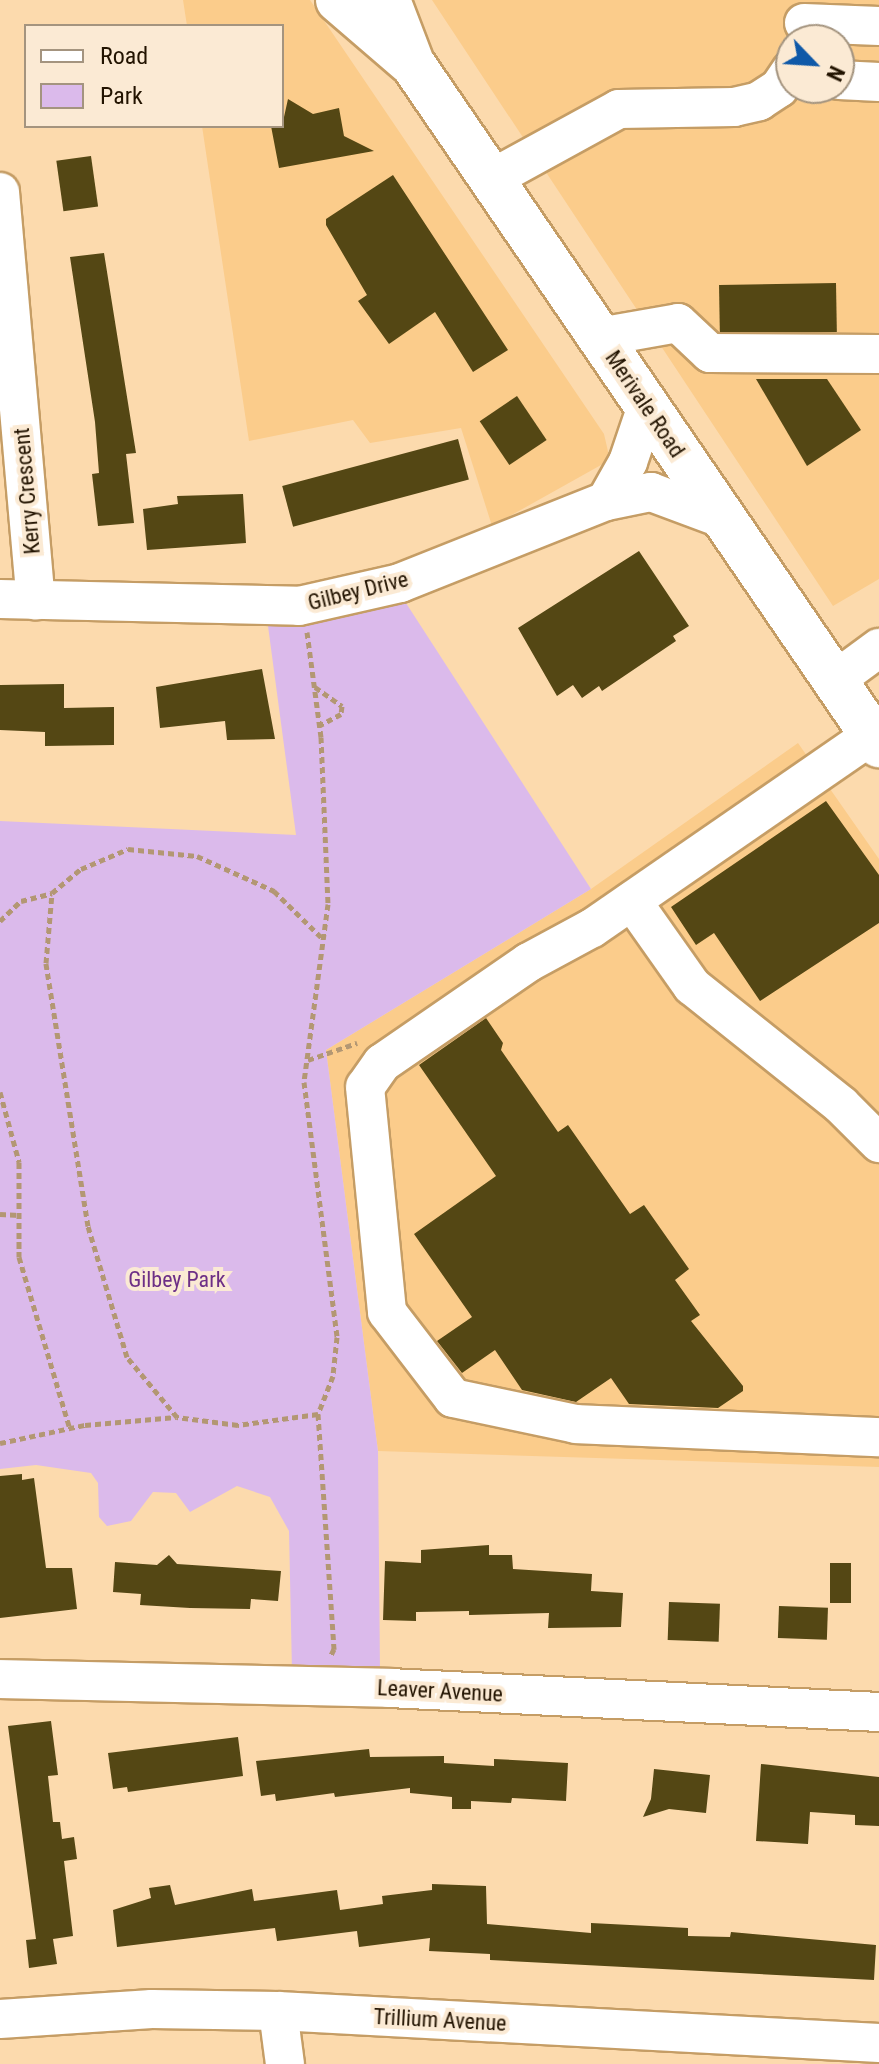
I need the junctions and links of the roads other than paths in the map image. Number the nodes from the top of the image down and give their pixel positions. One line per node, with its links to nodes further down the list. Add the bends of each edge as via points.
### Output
1 (338, 0): 5 (main road, Merivale Road)
2 (388, 0): 5 (main road, Merivale Road)
3 (803, 21): 4 (street)
4 (879, 26)
5 (412, 63): 9 (main road, Merivale Road)
6 (855, 81): 7 (street)
7 (879, 82)
8 (775, 87): 9 (street, via 759,101 734,107 619,109)
9 (491, 179): 11 (main road, Merivale Road)
10 (0, 192): 16 (street, Kerry Crescent)
11 (599, 337): 12 (street, via 678,323 710,353); 13 (main road, Merivale Road)
12 (879, 354)
13 (647, 406): 14 (street, via 628,462); 15 (main road, Merivale Road)
14 (606, 501): 15 (street, Gilbey Drive, via 651,492); 16 (street, Gilbey Drive, via 400,583 303,605)
15 (724, 519): 18 (main road, Merivale Road)
16 (18, 600)
17 (879, 648): 18 (street)
18 (834, 681): 19 (main road, Merivale Road)
19 (876, 740): 20 (street)
20 (632, 901): 21 (street, via 692,986 841,1105); 22 (street, via 529,962 382,1063 365,1087 387,1312 453,1398 576,1424)
21 (879, 1143)
22 (879, 1437)
23 (0, 1679): 24 (street, Leaver Avenue)
24 (879, 1712)
25 (278, 2011): 26 (street, Trillium Avenue, via 152,2009); 27 (street, Trillium Avenue); 28 (street)
26 (0, 2019)
27 (879, 2043)
28 (285, 2064)

